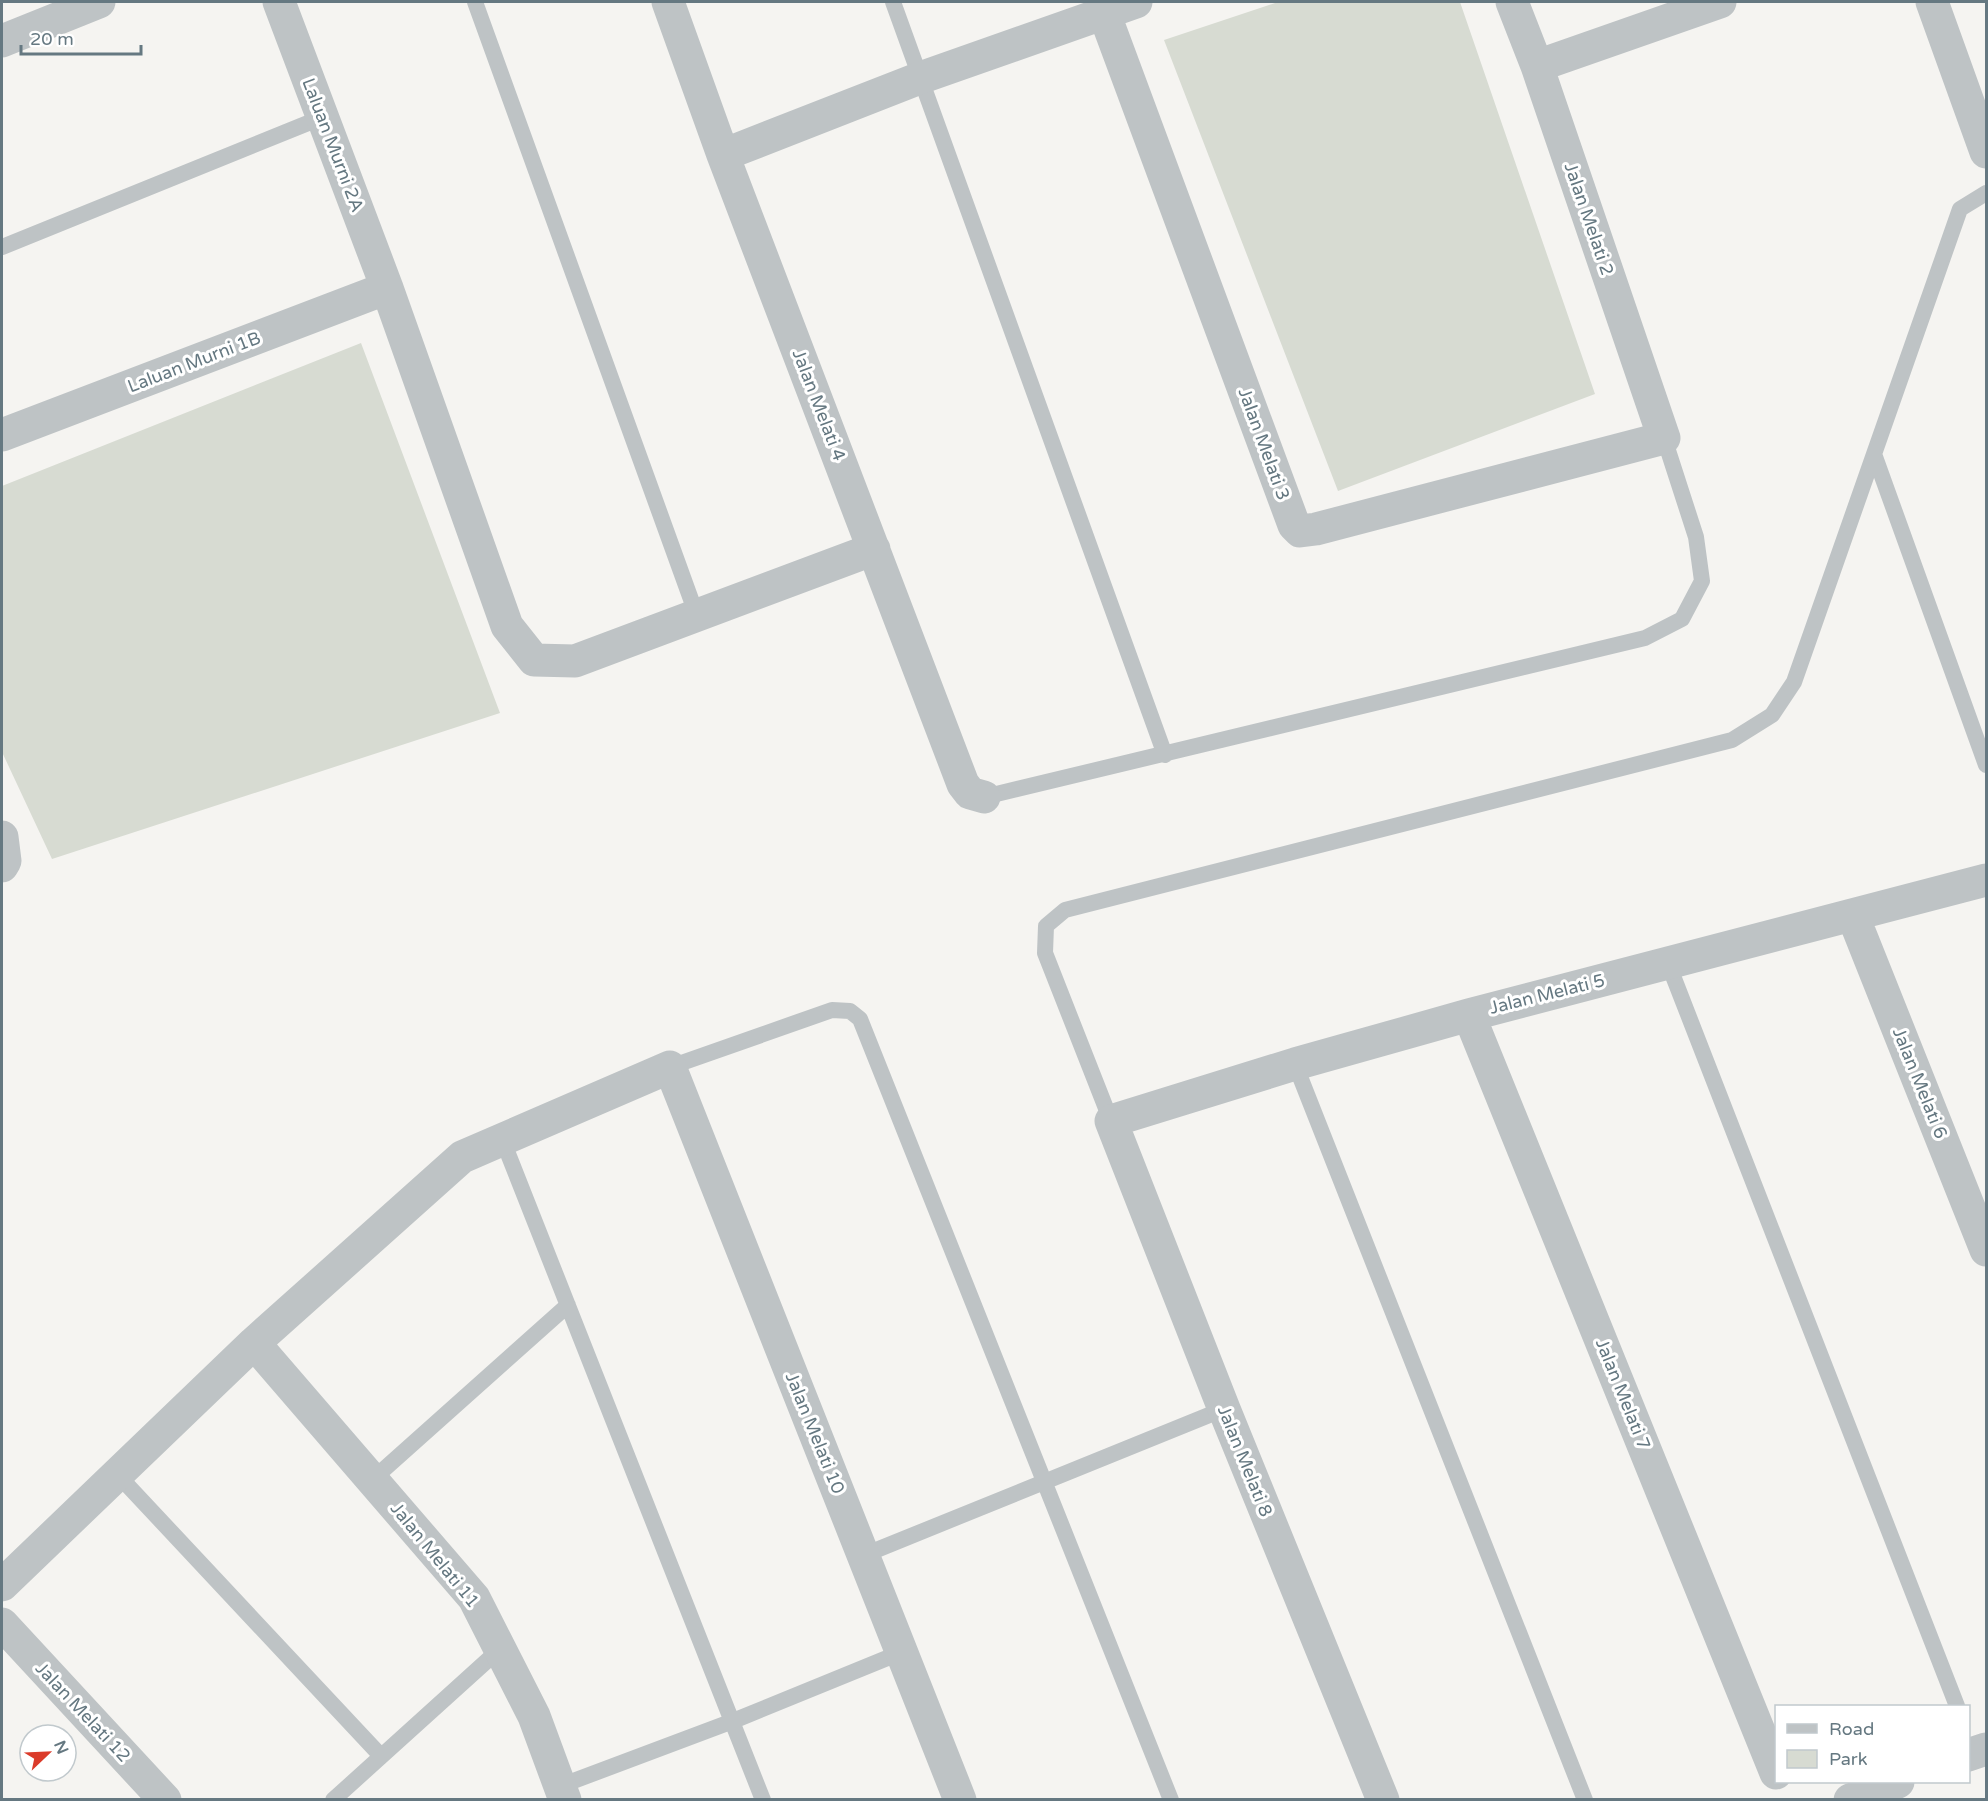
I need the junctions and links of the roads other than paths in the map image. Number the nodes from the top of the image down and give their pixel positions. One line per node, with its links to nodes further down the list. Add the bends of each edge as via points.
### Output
1 (99, 2): 11 (street)
2 (279, 2): 14 (street, Laluan Murni 2A)
3 (475, 2): 24 (lane)
4 (668, 2): 16 (street, Jalan Melati 4)
5 (893, 2): 13 (lane)
6 (1136, 2): 10 (street)
7 (1512, 2): 12 (street, Jalan Melati 2)
8 (1932, 2): 15 (street)
9 (1714, 3): 12 (street)
10 (1102, 7): 13 (street); 21 (street, Jalan Melati 3, via 1296,529 1316,529)
11 (2, 41)
12 (1537, 66): 21 (street, Jalan Melati 2)
13 (920, 78): 16 (street); 25 (lane)
14 (323, 117): 18 (lane); 19 (street, Laluan Murni 2A)
15 (1986, 152)
16 (723, 155): 23 (street, Jalan Melati 4)
17 (1986, 194): 22 (lane, via 1960,209)
18 (2, 247)
19 (387, 288): 20 (street, Laluan Murni 1B); 24 (street, Laluan Murni 2A, via 507,626 534,660 575,661)
20 (2, 435)
21 (1664, 438): 25 (lane, via 1696,537 1702,581 1682,620 1645,638)
22 (1874, 454): 26 (lane); 36 (lane, via 1794,682 1772,715 1732,740 1065,910 1046,926 1046,954)
23 (874, 549): 24 (street); 27 (street, Jalan Melati 4, via 963,784 970,793)
24 (697, 615)
25 (1165, 755): 27 (lane)
26 (1986, 765)
27 (984, 797)
28 (2, 837): 29 (street)
29 (2, 866)
30 (1986, 880): 31 (street, Jalan Melati 5)
31 (1853, 916): 32 (street, Jalan Melati 5); 38 (street, Jalan Melati 6)
32 (1668, 963): 33 (street, Jalan Melati 5); 50 (lane)
33 (1469, 1015): 34 (street, Jalan Melati 5); 53 (street, Jalan Melati 7)
34 (1295, 1064): 36 (street, Jalan Melati 5); 63 (lane)
35 (670, 1067): 37 (street); 44 (lane, via 832,1010 850,1011 860,1019); 45 (street, Jalan Melati 10)
36 (1111, 1121): 41 (street, Jalan Melati 8)
37 (503, 1141): 39 (lane); 40 (street, via 462,1157)
38 (1986, 1250)
39 (568, 1305): 43 (lane); 51 (lane)
40 (254, 1343): 42 (street); 43 (street, Jalan Melati 11)
41 (1224, 1409): 44 (lane); 62 (street, Jalan Melati 8)
42 (117, 1474): 46 (street); 52 (lane)
43 (372, 1480): 48 (street, Jalan Melati 11, via 474,1599)
44 (1044, 1480): 45 (lane); 61 (lane)
45 (864, 1555): 49 (street, Jalan Melati 10)
46 (2, 1585)
47 (2, 1624): 57 (street, Jalan Melati 12)
48 (500, 1649): 52 (lane); 56 (street, Jalan Melati 11, via 534,1716)
49 (902, 1652): 51 (lane); 60 (street, Jalan Melati 10)
50 (1956, 1705)
51 (733, 1721): 56 (lane); 59 (lane)
52 (381, 1756): 58 (lane)
53 (1775, 1771)
54 (1780, 1783): 64 (street)
55 (1895, 1783): 65 (street)
56 (562, 1793)
57 (165, 1800)
58 (333, 1800)
59 (763, 1800)
60 (960, 1800)
61 (1171, 1800)
62 (1383, 1800)
63 (1585, 1800)
64 (1787, 1800)
65 (1850, 1800)

